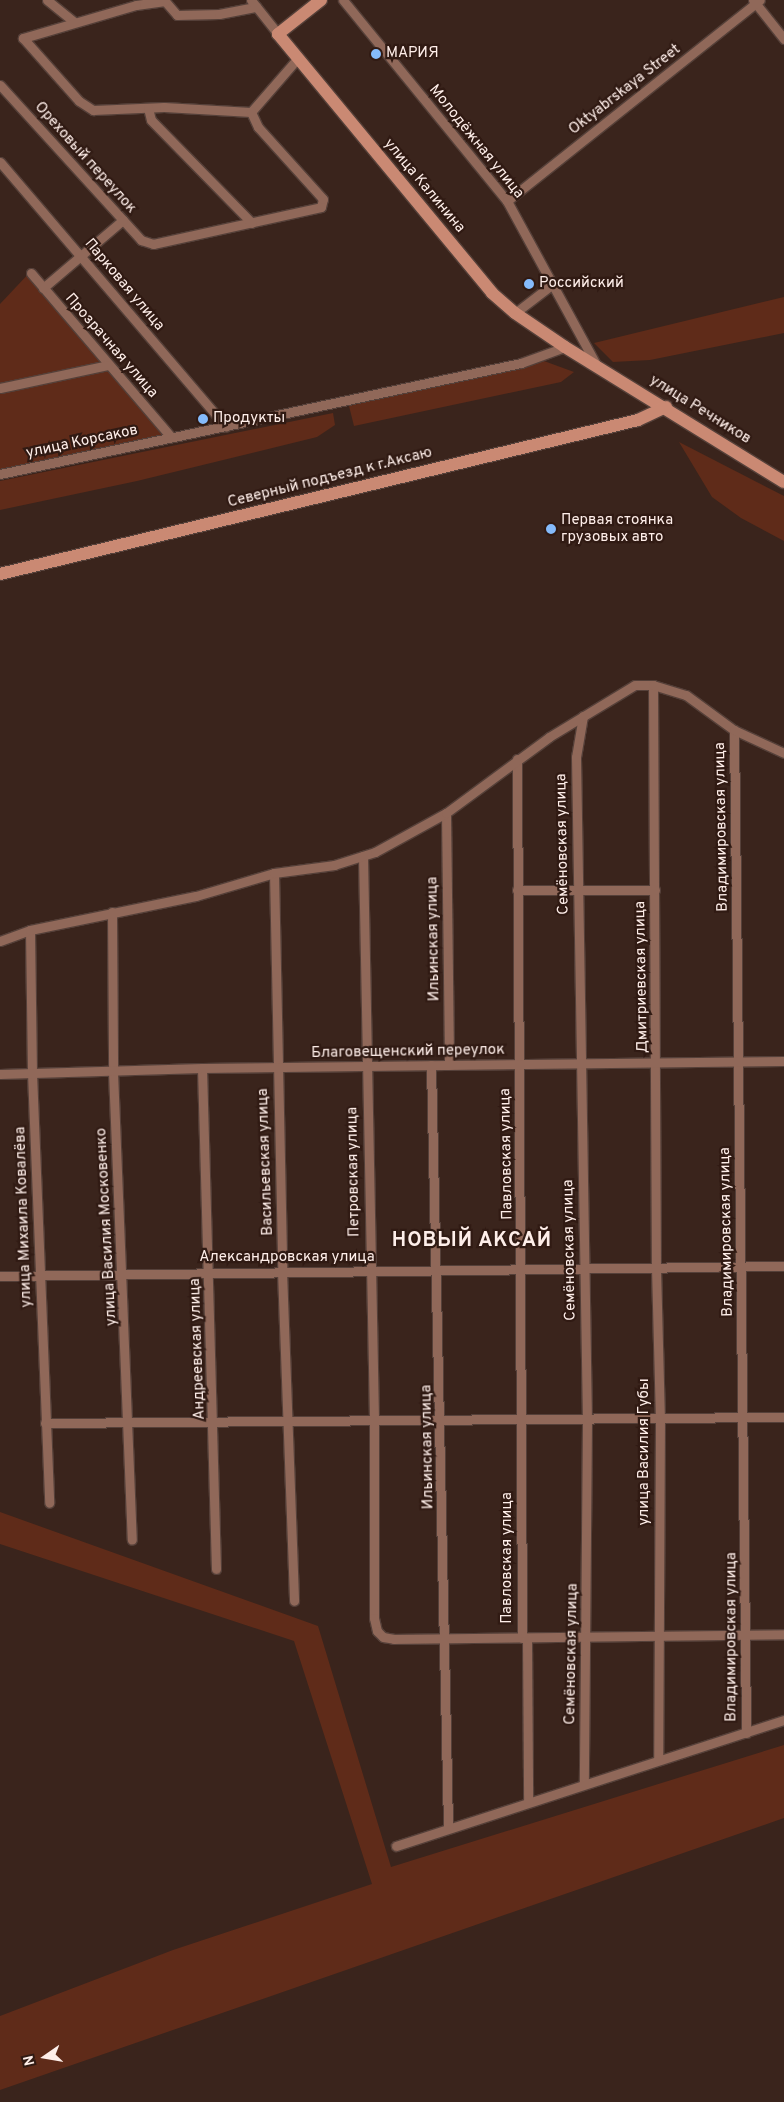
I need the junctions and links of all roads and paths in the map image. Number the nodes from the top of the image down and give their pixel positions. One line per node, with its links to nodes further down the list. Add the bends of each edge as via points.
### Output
1 (47, 0): 7 (street)
2 (321, 0): 8 (street)
3 (343, 0): 15 (street, Молодёжная улица)
4 (164, 1): 6 (street, via 177,15 219,14); 7 (street, via 136,5 87,22)
5 (756, 1): 9 (street); 15 (street, Oktyabrskaya Street)
6 (254, 3): 8 (street, улица Калинина)
7 (74, 22): 12 (street, via 23,38 85,107 93,110)
8 (278, 34): 10 (street, улица Калинина)
9 (784, 38)
10 (298, 58): 13 (street); 22 (street, улица Калинина, via 486,285)
11 (0, 85): 16 (street, Ореховый переулок)
12 (148, 108): 13 (street); 17 (street, via 151,120)
13 (251, 112): 17 (street, via 258,127 322,199 317,210)
14 (0, 162): 18 (street, Парковая улица)
15 (507, 201): 20 (street, Молодёжная улица)
16 (123, 220): 17 (street, Ореховый переулок, via 141,240 153,244); 18 (street)
17 (252, 223)
18 (82, 256): 21 (street); 28 (street, Парковая улица)
19 (30, 273): 21 (street, Прозрачная улица)
20 (554, 283): 22 (street); 25 (street, Молодёжная улица)
21 (43, 288): 24 (street, Прозрачная улица)
22 (515, 313): 23 (street, улица Калинина)
23 (564, 347): 25 (street, улица Калинина); 28 (street, улица Корсаков, via 521,363)
24 (108, 365): 26 (street); 29 (street, Прозрачная улица)
25 (597, 367): 27 (street, улица Речников)
26 (0, 388)
27 (666, 407): 31 (street, улица Речников); 32 (street, Северный подъезд к г.Аксаю, via 638,420)
28 (226, 427): 29 (street, улица Корсаков)
29 (170, 436): 30 (street, улица Корсаков)
30 (0, 474)
31 (784, 482)
32 (0, 574)
33 (653, 685): 34 (street, via 635,685); 35 (street, via 698,701); 43 (street, Дмитриевская улица)
34 (583, 716): 37 (street); 41 (street, Семёновская улица, via 576,757)
35 (734, 730): 36 (street); 48 (street, Владимировская улица)
36 (784, 753)
37 (517, 759): 38 (street); 42 (street, Павловская улица)
38 (446, 813): 39 (street, via 387,847); 53 (street, Ильинская улица)
39 (363, 856): 40 (street, via 334,865); 51 (street, Петровская улица)
40 (274, 872): 44 (street, via 196,896); 55 (street, Васильевская улица)
41 (577, 889): 42 (street); 43 (street); 50 (street, Семёновская улица)
42 (517, 890): 54 (street, Павловская улица)
43 (655, 890): 49 (street, Дмитриевская улица)
44 (112, 912): 45 (street); 57 (street, улица Василия Московенко)
45 (30, 930): 46 (street); 58 (street, улица Михаила Ковалёва)
46 (0, 941)
47 (784, 1061): 48 (street, Благовещенский переулок)
48 (740, 1062): 49 (street, Благовещенский переулок); 60 (street, Владимировская улица)
49 (657, 1063): 50 (street, Благовещенский переулок); 62 (street, Дмитриевская улица)
50 (579, 1064): 54 (street, Благовещенский переулок); 64 (street, Семёновская улица)
51 (366, 1065): 52 (street, Благовещенский переулок); 55 (street, Благовещенский переулок); 67 (street, Петровская улица)
52 (431, 1065): 53 (street, Благовещенский переулок); 68 (street, Ильинская улица)
53 (449, 1065): 54 (street, Благовещенский переулок)
54 (520, 1065): 63 (street, Павловская улица)
55 (277, 1067): 56 (street, Благовещенский переулок); 65 (street, Васильевская улица)
56 (202, 1068): 57 (street, Благовещенский переулок); 66 (street, Андреевская улица)
57 (113, 1072): 58 (street, Благовещенский переулок); 69 (street, улица Василия Московенко)
58 (32, 1073): 59 (street, Благовещенский переулок); 70 (street, улица Михаила Ковалёва)
59 (0, 1074)
60 (742, 1266): 61 (street, Александровская улица); 62 (street, Александровская улица); 73 (street, Владимировская улица)
61 (784, 1266)
62 (656, 1268): 64 (street, Александровская улица); 72 (street, улица Василия Губы)
63 (522, 1269): 64 (street, Александровская улица); 68 (street, Александровская улица); 78 (street, Павловская улица)
64 (584, 1269): 77 (street, Семёновская улица)
65 (282, 1271): 66 (street, Александровская улица); 67 (street, Александровская улица); 82 (street, Васильевская улица)
66 (208, 1272): 69 (street, Александровская улица); 79 (street, Андреевская улица)
67 (369, 1272): 68 (street, Александровская улица); 75 (street, Петровская улица)
68 (438, 1272): 76 (street, Ильинская улица)
69 (124, 1274): 70 (street, Александровская улица); 81 (street, улица Василия Московенко)
70 (40, 1275): 71 (street, Александровская улица); 80 (street, улица Михаила Ковалёва)
71 (0, 1276)
72 (660, 1418): 73 (street); 77 (street); 89 (street, улица Василия Губы)
73 (743, 1418): 74 (street); 88 (street, Владимировская улица)
74 (784, 1418)
75 (374, 1421): 76 (street); 82 (street); 91 (street, Петровская улица, via 374,1618 380,1635 394,1639)
76 (441, 1421): 78 (street); 91 (street, Ильинская улица)
77 (587, 1421): 78 (street); 90 (street, Семёновская улица)
78 (520, 1422): 92 (street, Павловская улица)
79 (214, 1423): 81 (street); 82 (street); 85 (street, Андреевская улица)
80 (46, 1424): 81 (street); 83 (street, улица Михаила Ковалёва)
81 (128, 1424): 84 (street, улица Василия Московенко)
82 (287, 1424): 86 (street, Васильевская улица)
83 (49, 1503)
84 (132, 1540)
85 (216, 1569)
86 (294, 1601)
87 (784, 1634): 88 (street)
88 (746, 1635): 89 (street); 94 (street, Владимировская улица)
89 (658, 1636): 90 (street); 95 (street)
90 (586, 1637): 92 (street); 96 (street, Семёновская улица)
91 (446, 1638): 92 (street); 98 (street, Ильинская улица)
92 (524, 1638): 97 (street, Павловская улица)
93 (784, 1720): 94 (street)
94 (746, 1733): 95 (street)
95 (658, 1760): 96 (street)
96 (584, 1784): 97 (street)
97 (528, 1801): 98 (street)
98 (448, 1828): 99 (street)
99 (396, 1846)

